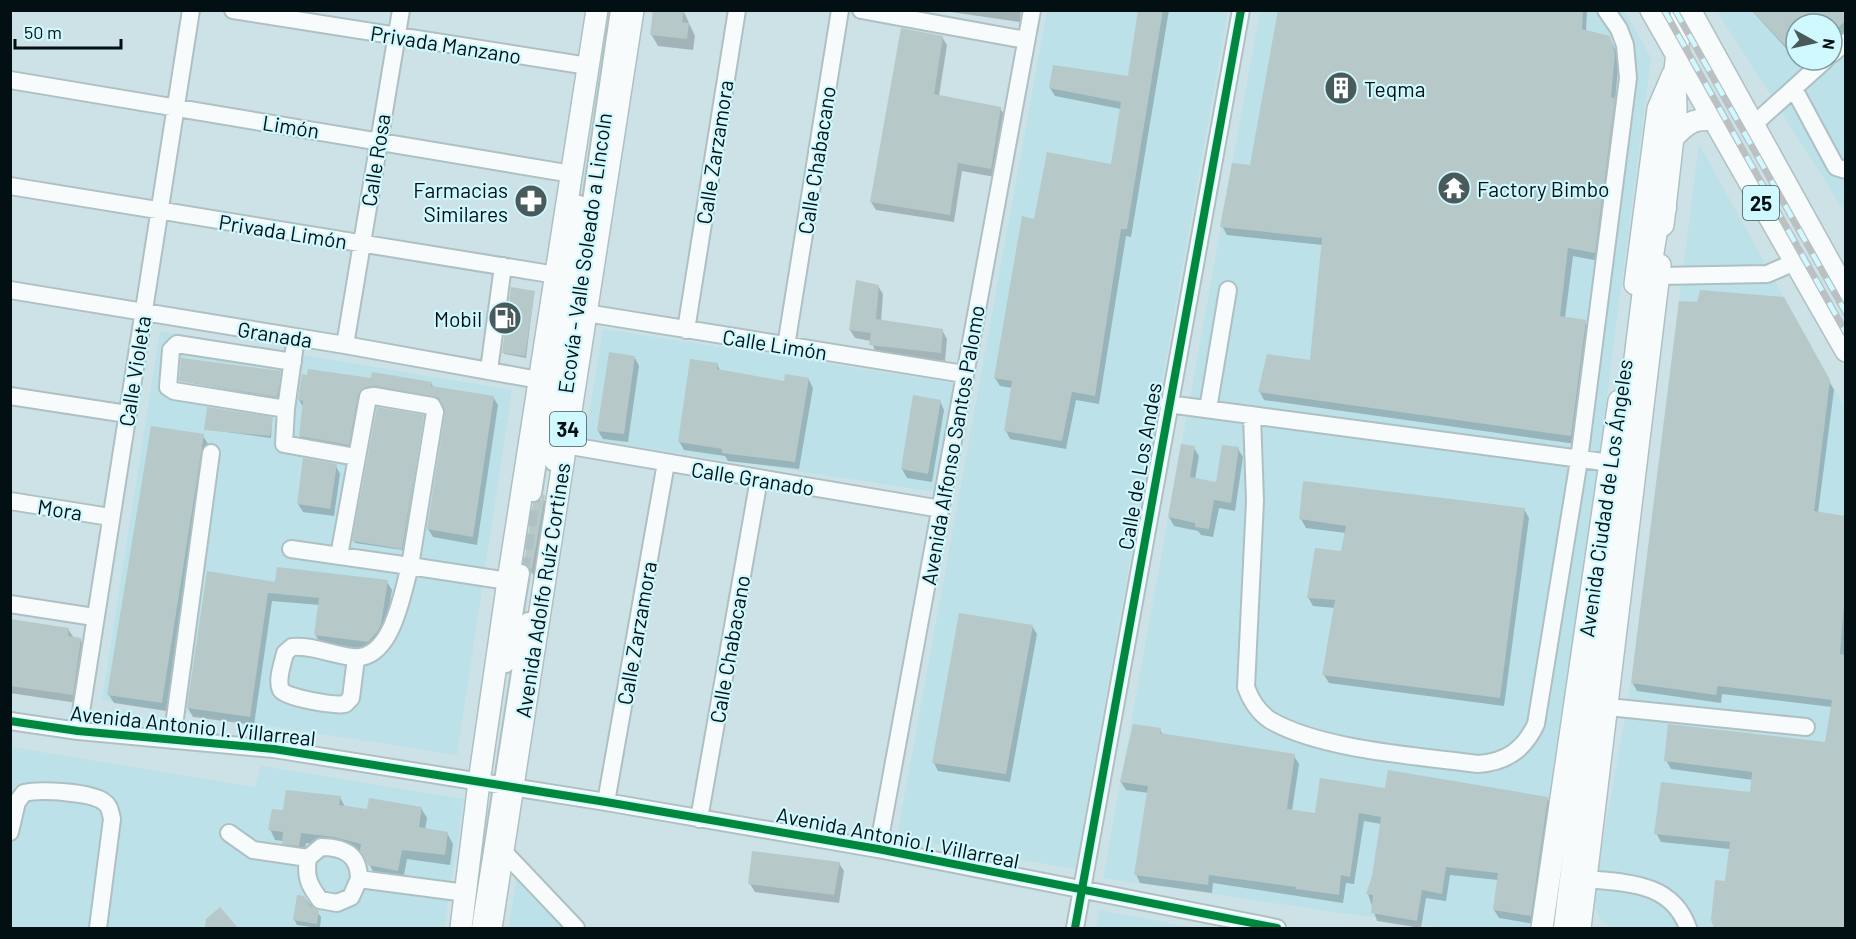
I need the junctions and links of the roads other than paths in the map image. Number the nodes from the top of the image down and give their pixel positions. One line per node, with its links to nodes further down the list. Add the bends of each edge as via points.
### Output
1 (191, 10): 24 (street, Calle Violeta)
2 (233, 10): 17 (street, Privada Manzano)
3 (401, 10): 17 (street, Calle Rosa)
4 (597, 10): 20 (main road, Avenida Adolfo Ruíz Cortines / 34)
5 (610, 10): 6 (street, Ecovía - Valle Soleado a Lincoln, via 541,494)
6 (620, 10)
7 (633, 10): 43 (main road, Avenida Adolfo Ruíz Cortines / 34)
8 (737, 10): 44 (street, Calle Zarzamora)
9 (840, 10): 47 (street, Calle Chabacano)
10 (861, 10): 18 (street)
11 (1032, 10): 18 (street, Avenida Alfonso Santos Palomo)
12 (1241, 10): 54 (street, Calle de Los Andes)
13 (1606, 10): 62 (street, via 1625,45 1628,78)
14 (1651, 10): 19 (main road, 25)
15 (1682, 10): 19 (main road, Avenida Ciudad de Los Ángeles)
16 (1690, 10): 26 (main road, 25)
17 (397, 36): 20 (street, Privada Manzano); 28 (street, Calle Rosa)
18 (1026, 40): 51 (street, Avenida Alfonso Santos Palomo)
19 (1676, 63): 25 (main road, 25); 27 (main road, Avenida Ciudad de Los Ángeles); 63 (main road, Avenida Ciudad de Los Ángeles, via 1658,109)
20 (588, 66): 30 (main road, Avenida Adolfo Ruíz Cortines / 34)
21 (1812, 72): 23 (street)
22 (10, 80): 24 (street, Limón)
23 (1794, 89): 26 (street); 29 (street, via 1836,167)
24 (175, 107): 28 (street, Limón); 33 (street, Calle Violeta)
25 (1714, 120): 27 (main road, via 1699,118 1687,123); 35 (main road, 25)
26 (1753, 124): 41 (main road, 25)
27 (1673, 138): 32 (main road, Avenida Ciudad de Los Ángeles)
28 (378, 140): 30 (street, Limón); 34 (street, Calle Rosa)
29 (1845, 170)
30 (572, 174): 37 (main road, Avenida Adolfo Ruíz Cortines / 34)
31 (10, 186): 33 (street, Privada Limón)
32 (1664, 208): 38 (main road, Avenida Ciudad de Los Ángeles); 93 (highway, via 1650,254 1615,519)
33 (158, 210): 34 (street, Privada Limón); 42 (street, Calle Violeta)
34 (362, 243): 36 (street, Privada Limón); 46 (street, Calle Rosa)
35 (1795, 262): 38 (street, via 1767,273); 48 (main road, 25)
36 (503, 267): 37 (street, Privada Limón); 50 (street)
37 (556, 275): 52 (main road, Avenida Adolfo Ruíz Cortines / 34)
38 (1659, 276): 76 (main road, Avenida Ciudad de Los Ángeles)
39 (10, 290): 42 (street, Granada)
40 (1228, 290): 56 (street)
41 (1845, 292)
42 (144, 313): 45 (street, Granada); 57 (street, Calle Violeta)
43 (586, 314): 44 (street, Calle Limón); 59 (main road, Avenida Adolfo Ruíz Cortines / 34)
44 (686, 330): 47 (street, Calle Limón)
45 (296, 338): 46 (street, Granada); 49 (street)
46 (345, 345): 50 (street, Granada)
47 (786, 346): 51 (street, Calle Limón)
48 (1845, 351)
49 (293, 362): 55 (street); 55 (street, via 177,344 171,350 167,384 174,391)
50 (489, 370): 52 (street, Granada)
51 (964, 374): 67 (street, Avenida Alfonso Santos Palomo)
52 (539, 380): 72 (main road, Avenida Adolfo Ruíz Cortines / 34)
53 (10, 396): 57 (street)
54 (1168, 404): 56 (street); 91 (street, Calle de Los Andes)
55 (286, 409): 61 (street, via 286,446)
56 (1208, 409): 58 (street)
57 (127, 414): 68 (street, Calle Violeta)
58 (1252, 415): 62 (street); 62 (street, via 1255,501 1246,661 1250,699 1270,720 1318,738 1478,765 1498,762 1520,749 1536,724)
59 (565, 446): 64 (street, Calle Granado); 81 (main road, Avenida Adolfo Ruíz Cortines / 34)
60 (211, 453): 80 (street)
61 (356, 457): 70 (street); 71 (street, via 368,397 434,408)
62 (1579, 460): 63 (street)
63 (1611, 463): 101 (main road, Avenida Ciudad de Los Ángeles)
64 (666, 464): 65 (street, Calle Granado); 82 (street, Calle Zarzamora)
65 (759, 479): 67 (street, Calle Granado); 83 (street, Calle Chabacano)
66 (10, 501): 68 (street, Mora)
67 (941, 509): 86 (street, Avenida Alfonso Santos Palomo)
68 (111, 517): 74 (street, Calle Violeta)
69 (291, 549): 70 (street)
70 (339, 556): 71 (street)
71 (410, 566): 72 (street); 75 (street, via 386,641)
72 (522, 576): 81 (main road, Avenida Adolfo Ruíz Cortines / 34); 81 (street)
73 (10, 604): 74 (street)
74 (94, 617): 79 (street, Calle Violeta)
75 (356, 658): 75 (street, via 292,647 285,653 281,690 289,696 345,704 351,698)
76 (1608, 707): 78 (street); 90 (main road, Avenida Ciudad de Los Ángeles)
77 (10, 721): 79 (street, Avenida Antonio I. Villarreal)
78 (1806, 727)
79 (78, 731): 80 (street, Avenida Antonio I. Villarreal)
80 (172, 740): 81 (street, Avenida Antonio I. Villarreal, via 274,749)
81 (495, 785): 82 (street, Avenida Antonio I. Villarreal); 87 (main road, Avenida Adolfo Ruíz Cortines / 34); 92 (main road, 34); 95 (street); 96 (street)
82 (606, 802): 83 (street, Avenida Antonio I. Villarreal)
83 (699, 819): 86 (street, Avenida Antonio I. Villarreal)
84 (10, 832): 94 (street, via 17,802 24,793 35,790 93,796 110,807 112,819)
85 (229, 833): 88 (street, via 253,850)
86 (878, 849): 91 (street, Avenida Antonio I. Villarreal)
87 (503, 850): 97 (main road, 34); 98 (street)
88 (308, 858): 89 (street, via 321,847 338,847 351,854 359,867); 89 (street, via 309,885 320,900 337,903 351,897)
89 (359, 879): 92 (street)
90 (1585, 879): 93 (main road, Avenida Ciudad de Los Ángeles); 102 (street, via 1652,888 1676,906)
91 (1082, 890): 99 (street, Calle de Los Andes); 100 (street, Avenida Antonio I. Villarreal)
92 (466, 892): 95 (main road, 34)
93 (1580, 926)
94 (98, 928)
95 (463, 928)
96 (480, 928)
97 (491, 928)
98 (575, 928)
99 (1076, 928)
100 (1277, 928)
101 (1542, 928)
102 (1688, 928)

